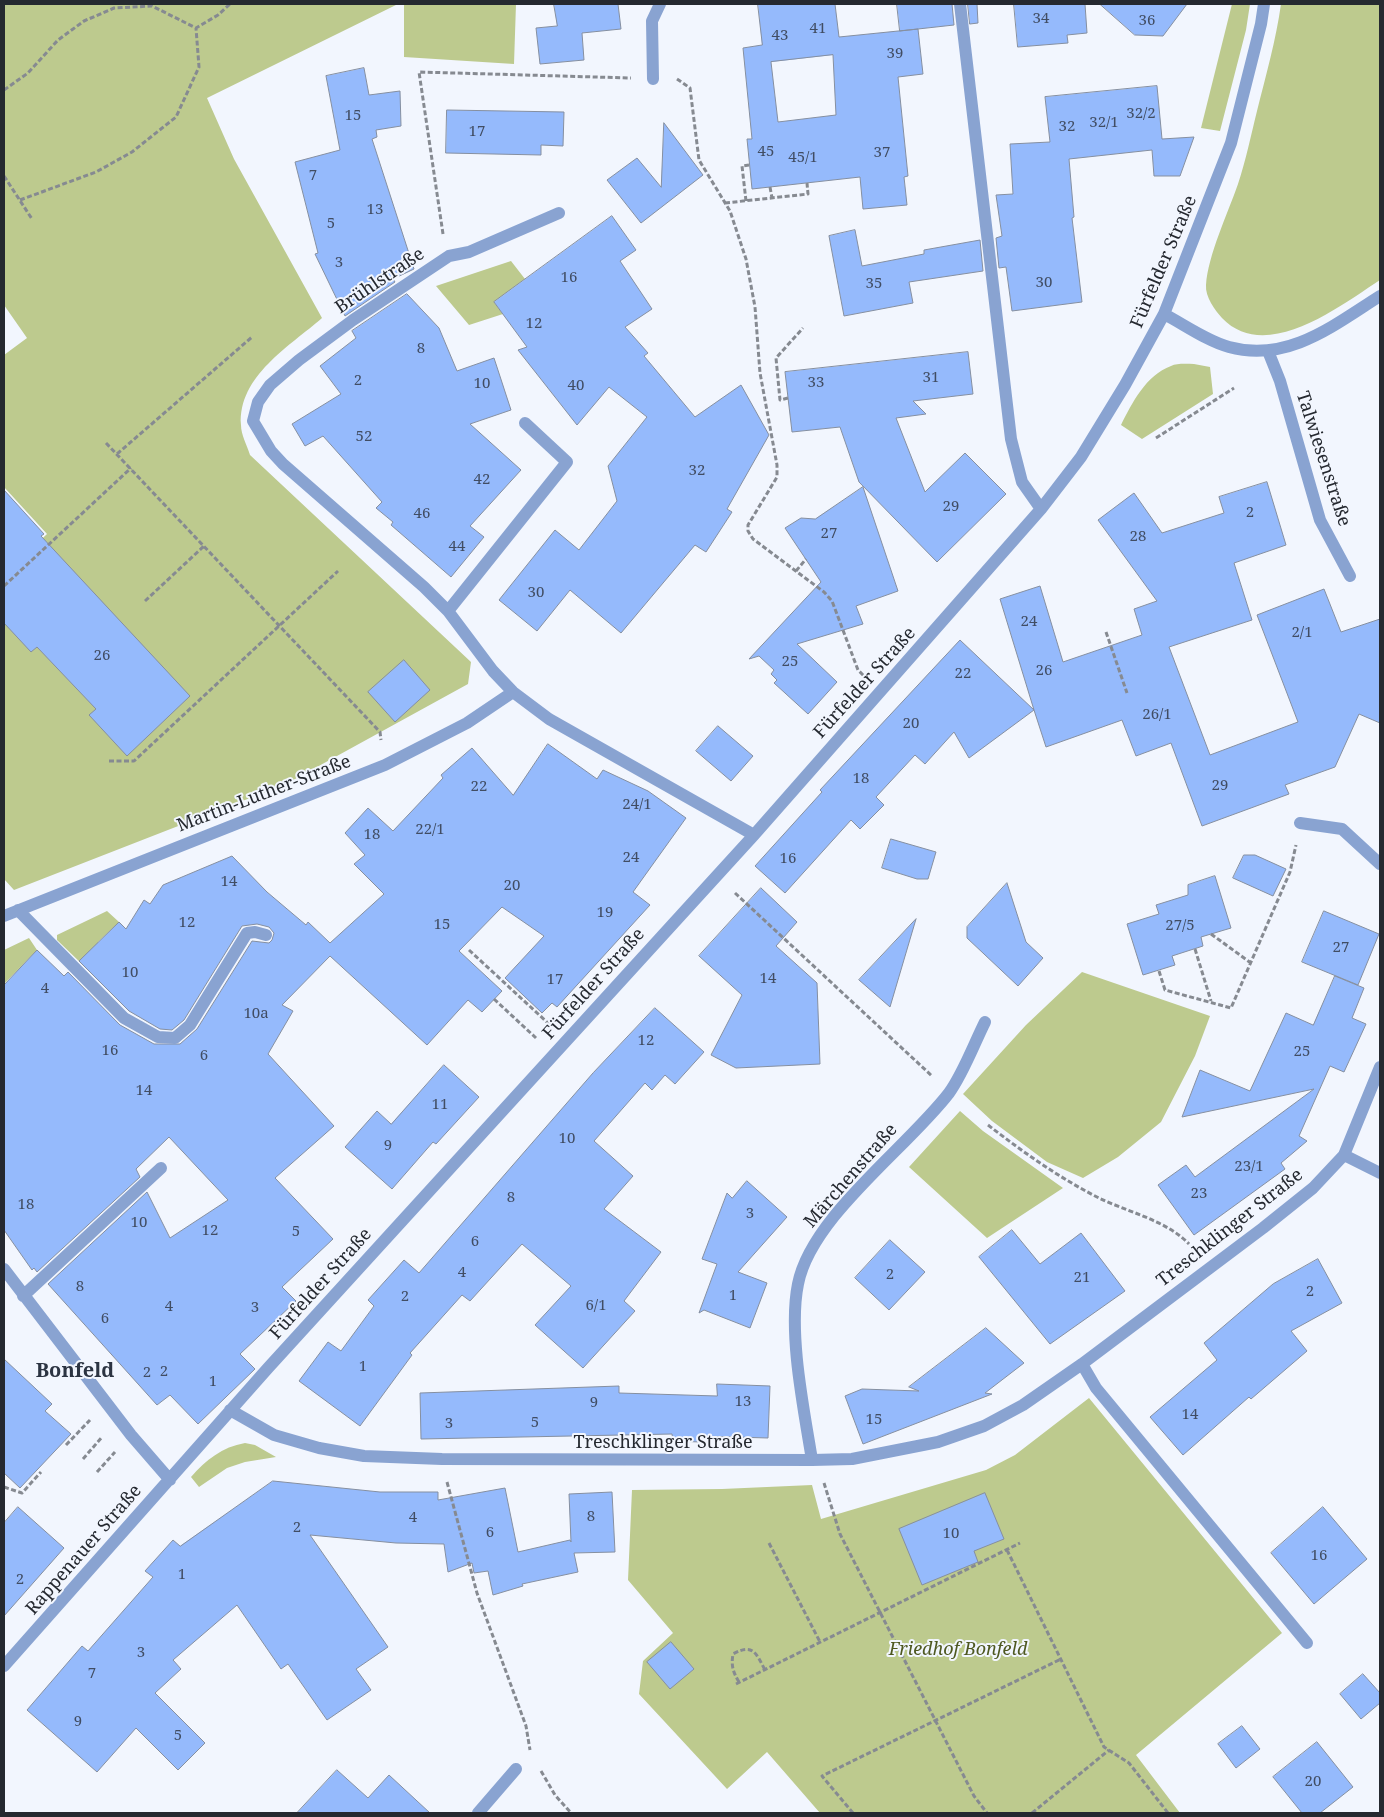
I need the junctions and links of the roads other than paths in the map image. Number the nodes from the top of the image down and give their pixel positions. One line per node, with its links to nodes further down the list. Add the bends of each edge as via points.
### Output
1 (660, 4): 4 (street, via 652,21)
2 (960, 4): 10 (street, via 1011,439 1022,482)
3 (1264, 4): 7 (street, Fürfelder Straße, via 1231,143)
4 (653, 79)
5 (559, 214): 12 (street, Brühlstraße, via 469,252 448,256 299,360 270,385 258,402 253,421 271,451)
6 (1380, 296): 8 (street, via 1306,341)
7 (1164, 314): 8 (street, via 1229,347); 10 (street, Fürfelder Straße, via 1086,449)
8 (1268, 351): 11 (street, Talwiesenstraße, via 1280,381 1320,520)
9 (525, 423): 12 (street, via 566,462)
10 (1041, 509): 15 (street, Fürfelder Straße)
11 (1350, 576)
12 (448, 611): 13 (street)
13 (513, 692): 15 (street, via 549,719); 17 (street, Martin-Luther-Straße, via 466,723 385,765)
14 (1300, 822): 16 (street, via 1342,829)
15 (754, 834): 28 (street, Fürfelder Straße)
16 (1380, 864)
17 (18, 910): 18 (street, Martin-Luther-Straße); 19 (street, via 124,1018 158,1037 175,1038 190,1025 247,933)
18 (4, 916)
19 (266, 936)
20 (985, 1022): 29 (street, Märchenstraße, via 949,1092 830,1222 807,1255 798,1284 796,1336)
21 (1380, 1067): 22 (street, Treschklinger Straße)
22 (1344, 1155): 24 (street); 27 (street, Treschklinger Straße, via 1313,1188 1263,1228)
23 (161, 1168): 26 (street)
24 (1380, 1173)
25 (5, 1274): 26 (street)
26 (23, 1296): 30 (street)
27 (1082, 1364): 29 (street, Treschklinger Straße, via 1023,1405 984,1426 938,1442 852,1459); 31 (street, via 1096,1388)
28 (230, 1410): 29 (street, Treschklinger Straße, via 274,1435 364,1456); 30 (street, Fürfelder Straße)
29 (812, 1460)
30 (170, 1480): 32 (street, Rappenauer Straße)
31 (1307, 1643)
32 (4, 1666)
33 (516, 1769): 34 (street)
34 (478, 1813)

